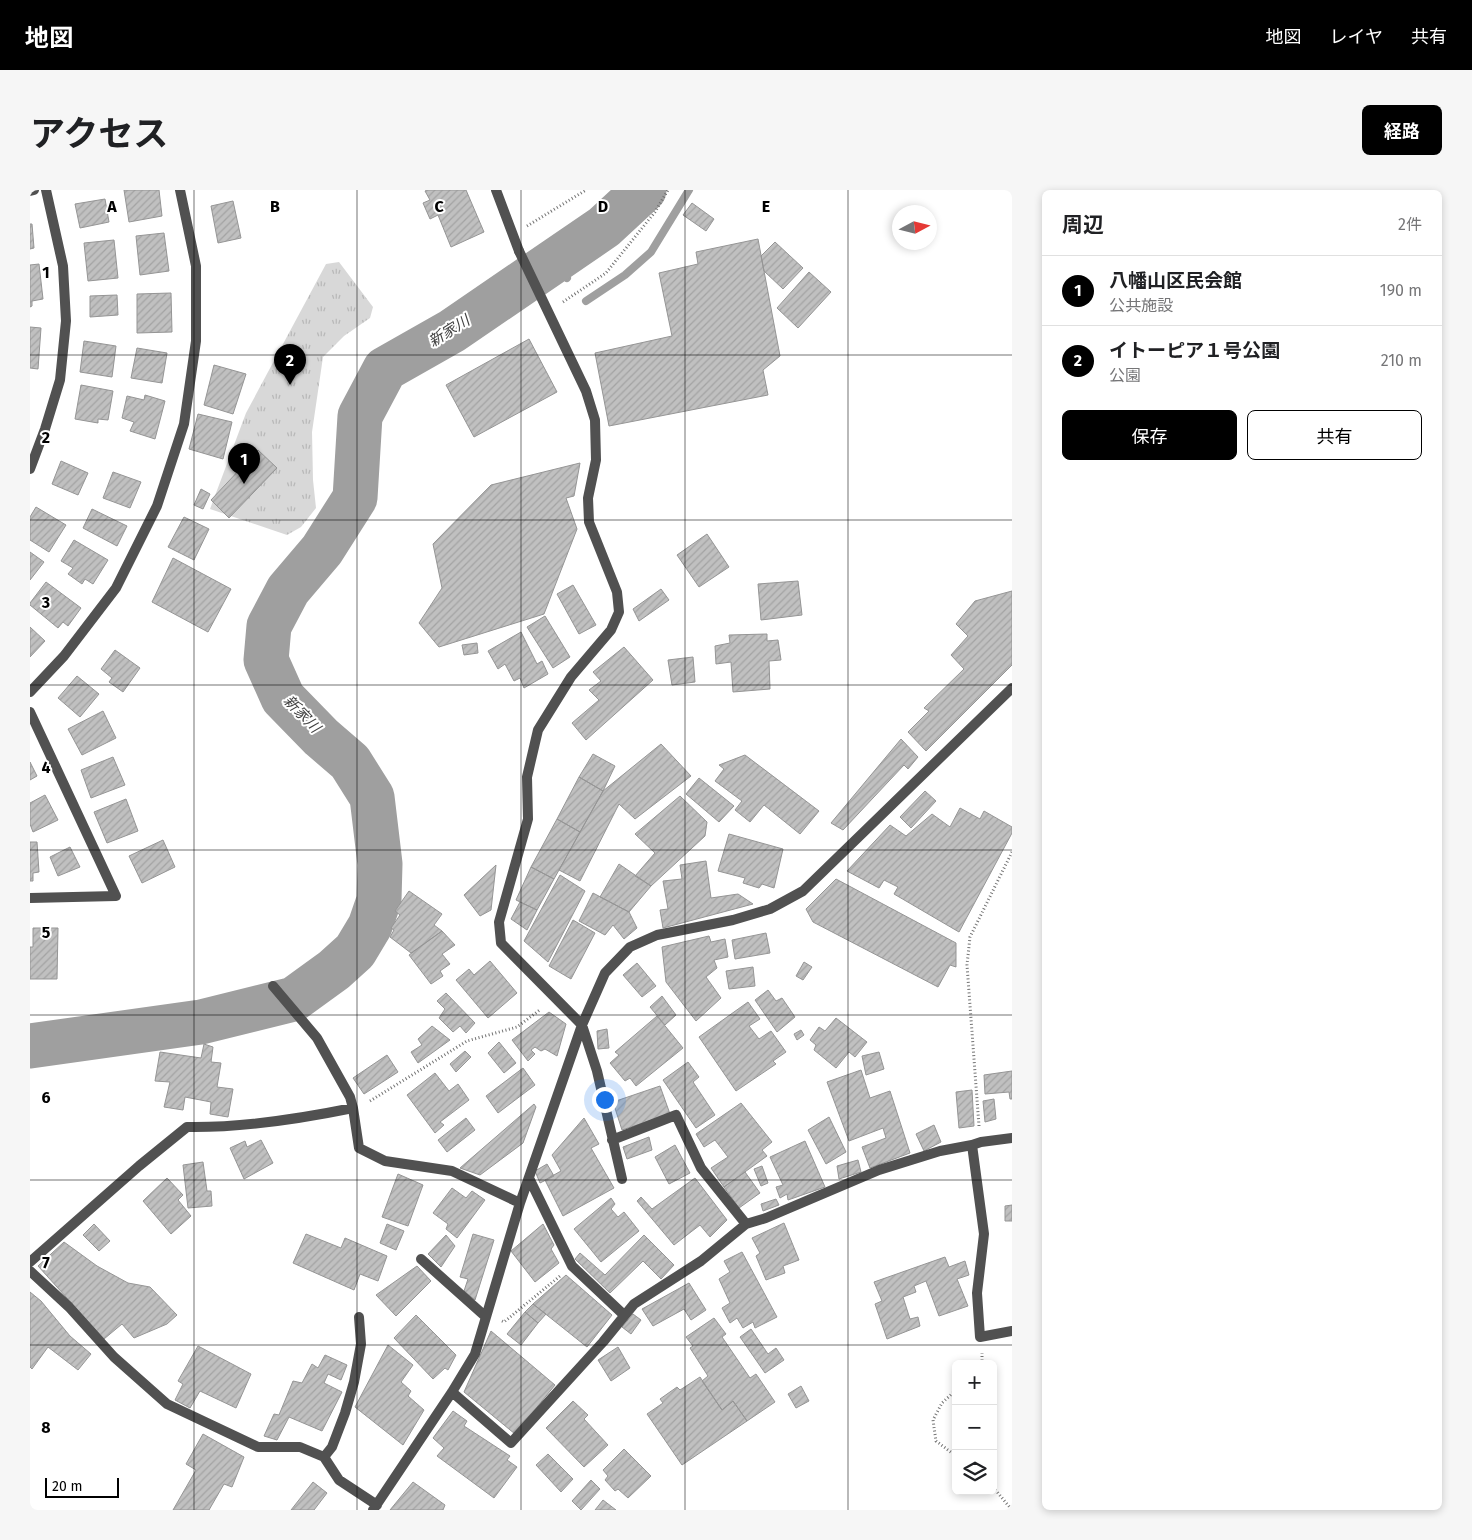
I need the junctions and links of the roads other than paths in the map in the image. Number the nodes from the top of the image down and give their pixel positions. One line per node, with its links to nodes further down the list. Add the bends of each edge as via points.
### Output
1 (34, 190): 5 (street)
2 (46, 190): 6 (street, via 63,266 66,321 60,380)
3 (180, 190): 8 (street, via 196,266 196,341 184,424 157,506 116,588 64,656)
4 (496, 190): 12 (street, via 520,251 586,390 595,420 596,460 588,498 589,522 617,592 619,612 611,630 571,677 538,730 527,777 528,819 499,922 502,943)
5 (30, 191)
6 (30, 469)
7 (1012, 688): 12 (street, via 803,891 770,909 734,920 657,934 630,947 605,974)
8 (30, 692)
9 (30, 712): 10 (street, via 116,896)
10 (30, 898)
11 (273, 986): 13 (street, via 322,1047)
12 (582, 1025): 15 (street, via 597,1071); 17 (street)
13 (353, 1108): 19 (street, via 359,1148 385,1161 452,1170); 22 (street, via 309,1117 187,1127)
14 (1012, 1138): 16 (street)
15 (612, 1140): 18 (street); 20 (street, via 676,1115 702,1168)
16 (976, 1144): 20 (street, via 940,1151 879,1170); 27 (street, via 984,1234 977,1293 980,1337)
17 (529, 1178): 19 (street); 24 (street, via 572,1266)
18 (622, 1179)
19 (520, 1203): 26 (street)
20 (746, 1224): 24 (street, via 701,1261 634,1304)
21 (421, 1259): 26 (street)
22 (30, 1262)
23 (30, 1271): 29 (street, via 69,1307 114,1357 167,1404 258,1447 300,1447)
24 (624, 1315): 28 (street, via 511,1444)
25 (359, 1317): 29 (street, via 361,1344 354,1382 332,1447)
26 (486, 1317): 28 (street, via 475,1354)
27 (1012, 1331)
28 (452, 1392): 30 (street)
29 (324, 1458): 30 (street, via 339,1480)
30 (375, 1508)

